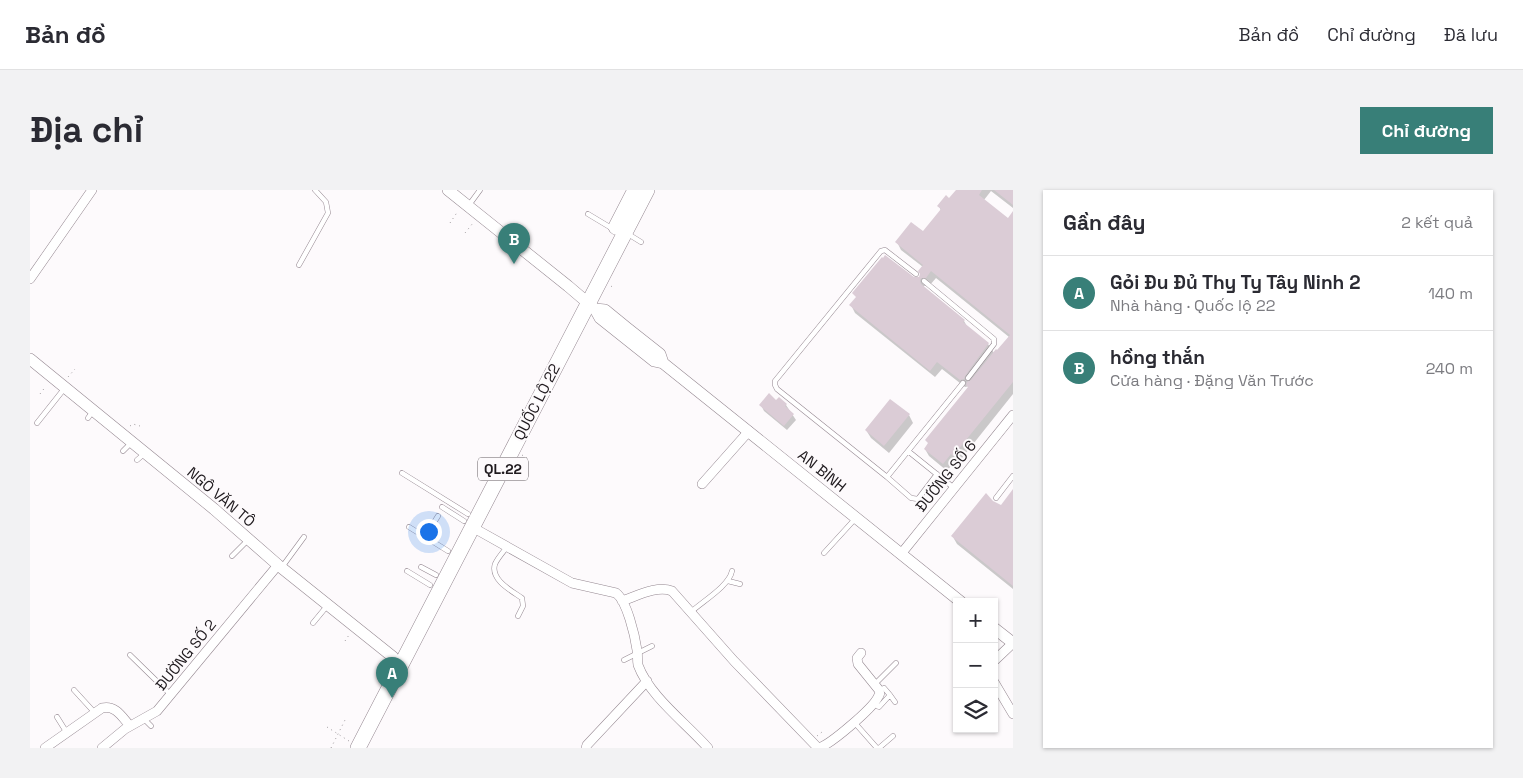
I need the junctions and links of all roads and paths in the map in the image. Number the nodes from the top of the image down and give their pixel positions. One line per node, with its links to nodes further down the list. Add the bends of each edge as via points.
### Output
1 (92, 190): 16 (street)
2 (315, 190): 14 (lane, via 326,202 328,213)
3 (448, 190): 7 (main road, AN BÌNH)
4 (480, 190): 7 (lane)
5 (635, 190): 11 (highway, QUỐC LỘ 22 / QL.22)
6 (647, 190): 11 (highway, QUỐC LỘ 22 / QL.22)
7 (466, 204): 9 (main road, AN BÌNH); 10 (path)
8 (588, 214): 11 (lane)
9 (479, 215): 12 (path); 18 (main road, AN BÌNH)
10 (450, 223)
11 (620, 231): 13 (lane); 18 (highway, QUỐC LỘ 22 / QL.22)
12 (465, 233)
13 (640, 242)
14 (299, 265)
15 (916, 274): 34 (lane, via 885,250 881,251 775,381 777,389)
16 (30, 279)
17 (924, 281): 21 (lane, via 994,339 994,344)
18 (588, 302): 27 (main road, AN BÌNH, via 605,310 660,354 663,363); 41 (highway, QUỐC LỘ 22 / QL.22)
19 (30, 359): 20 (main road, NGÔ VĂN TÔ)
20 (53, 378): 23 (main road, NGÔ VĂN TÔ); 24 (path)
21 (968, 378)
22 (964, 383): 30 (lane)
23 (65, 388): 26 (lane); 28 (main road, NGÔ VĂN TÔ, via 91,414)
24 (40, 394)
25 (1012, 418): 36 (street, ĐƯỜNG SỐ 6)
26 (37, 423)
27 (749, 431): 35 (street); 40 (main road, AN BÌNH)
28 (132, 442): 29 (lane); 45 (main road, NGÔ VĂN TÔ, via 141,456 217,505)
29 (123, 451)
30 (908, 451): 32 (lane); 34 (lane)
31 (402, 473): 41 (lane)
32 (937, 474): 34 (lane, via 915,500); 36 (lane)
33 (1013, 476): 37 (lane)
34 (887, 477)
35 (702, 484)
36 (954, 488): 49 (street, ĐƯỜNG SỐ 6)
37 (996, 498)
38 (442, 507): 41 (lane)
39 (438, 516): 44 (lane)
40 (856, 518): 48 (lane); 49 (main road, AN BÌNH)
41 (468, 521): 46 (street); 47 (highway, QUỐC LỘ 22 / QL.22); 92 (highway, QUỐC LỘ 22 / QL.22)
42 (409, 527): 44 (lane)
43 (304, 537): 51 (lane)
44 (425, 537): 47 (lane)
45 (248, 539): 50 (lane); 51 (main road, NGÔ VĂN TÔ)
46 (507, 547): 59 (street, via 572,583 616,592); 62 (lane, via 495,564 495,571 498,580 522,598 523,606)
47 (448, 551): 55 (highway, QUỐC LỘ 22 / QL.22)
48 (824, 553)
49 (901, 554): 58 (main road, AN BÌNH)
50 (232, 556)
51 (280, 567): 60 (main road, NGÔ VĂN TÔ); 79 (street, ĐƯỜNG SỐ 2)
52 (421, 567): 55 (lane)
53 (407, 570): 55 (lane)
54 (732, 571): 56 (lane)
55 (433, 580): 70 (highway, QUỐC LỘ 22 / QL.22)
56 (728, 580): 57 (lane); 61 (lane)
57 (740, 584)
58 (956, 598)
59 (622, 601): 61 (street, via 664,588 672,591); 67 (street)
60 (328, 605): 63 (lane); 70 (main road, NGÔ VĂN TÔ)
61 (692, 612): 98 (street)
62 (518, 616)
63 (313, 623)
64 (998, 631): 65 (main road)
65 (1013, 643): 71 (street)
66 (652, 646): 67 (lane)
67 (638, 653): 72 (lane); 74 (street, via 638,665)
68 (861, 653): 75 (street, via 857,658 858,664)
69 (130, 655): 79 (lane)
70 (393, 657): 92 (highway, QUỐC LỘ 22 / QL.22)
71 (998, 657)
72 (624, 660)
73 (896, 663): 75 (lane)
74 (647, 681): 96 (street); 97 (street)
75 (875, 684): 82 (street, via 880,694)
76 (884, 688): 80 (lane)
77 (998, 688): 84 (street)
78 (74, 690): 83 (lane)
79 (171, 695): 88 (street, ĐƯỜNG SỐ 2, via 147,722)
80 (890, 695): 81 (lane); 82 (lane, via 879,707)
81 (895, 702)
82 (874, 704): 87 (street)
83 (95, 712): 88 (street, via 110,707); 90 (street)
84 (1013, 714)
85 (57, 717): 90 (lane)
86 (346, 718): 92 (path)
87 (854, 722): 91 (lane, via 877,748); 98 (street)
88 (130, 726): 94 (street, ĐƯỜNG SỐ 2)
89 (328, 727): 92 (path)
90 (67, 733): 93 (street)
91 (893, 736)
92 (352, 744): 95 (path)
93 (45, 748)
94 (102, 748)
95 (330, 748)
96 (586, 748)
97 (708, 748)
98 (818, 748)

